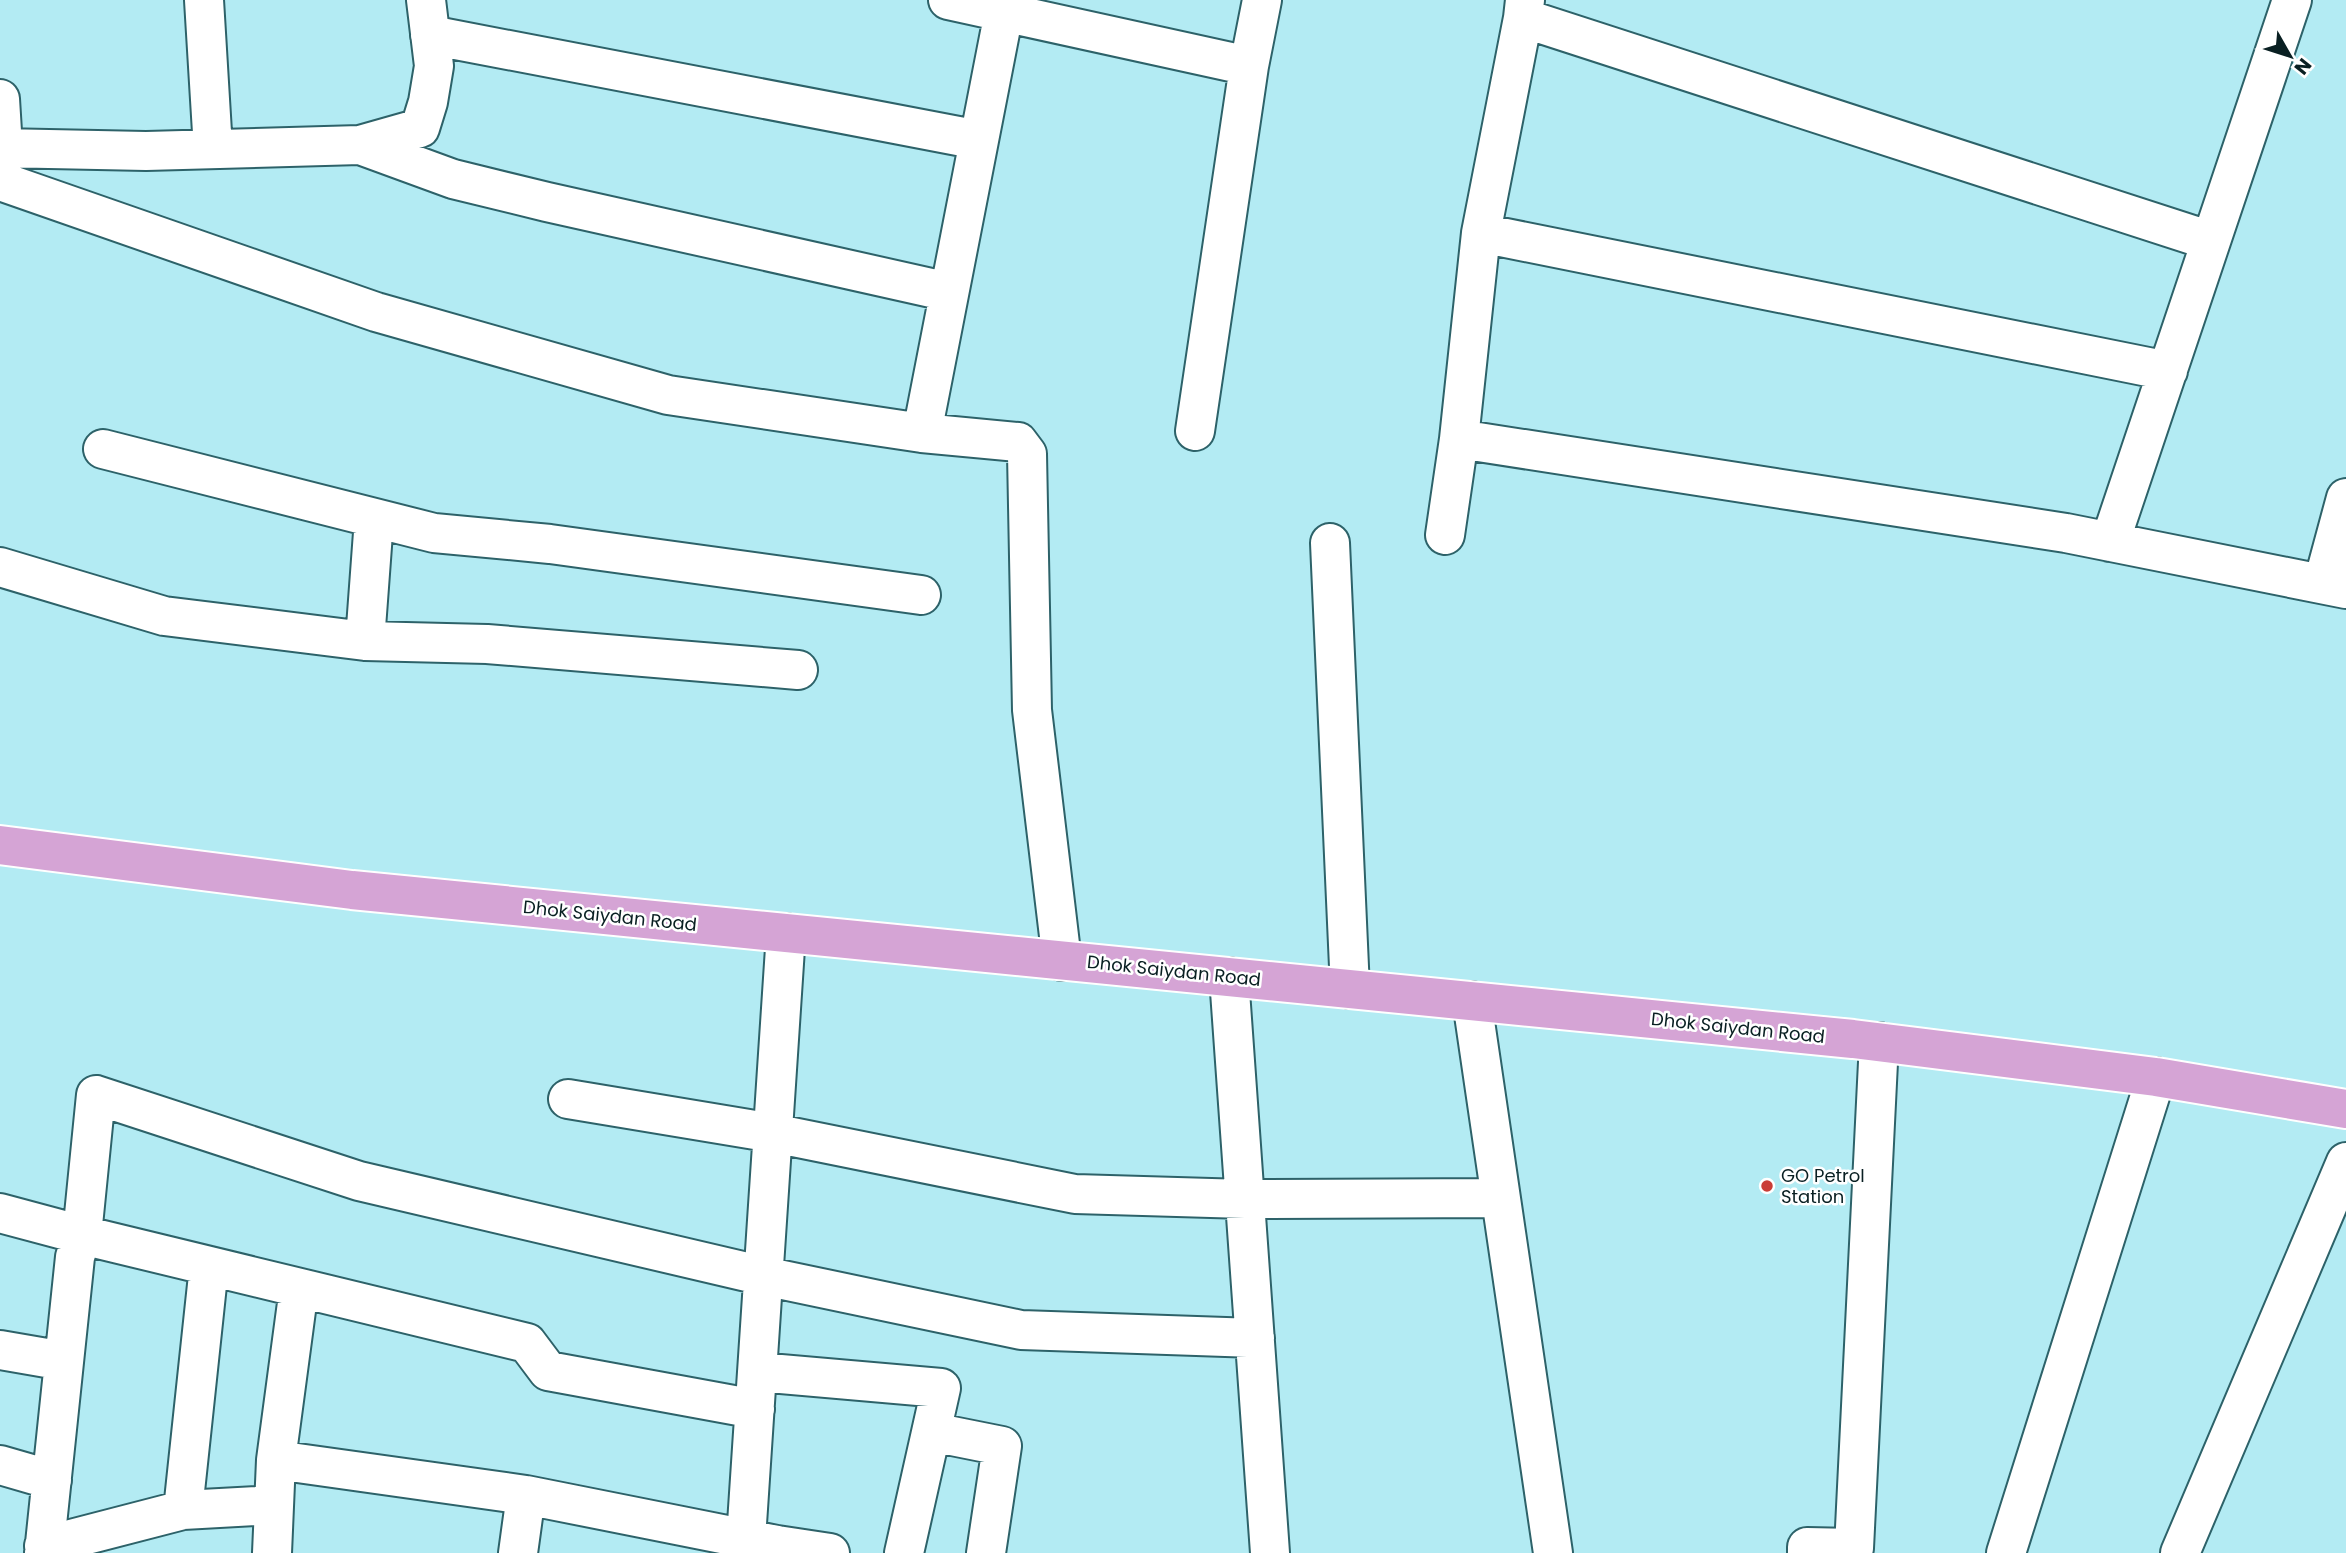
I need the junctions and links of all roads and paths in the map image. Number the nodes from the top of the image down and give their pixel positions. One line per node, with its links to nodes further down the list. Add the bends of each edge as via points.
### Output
1 (205, 0): 12 (street)
2 (948, 0): 6 (street)
3 (1262, 0): 8 (street)
4 (2292, 0): 15 (street)
5 (1524, 9): 14 (street); 15 (street)
6 (1004, 12): 8 (street); 10 (street)
7 (428, 18): 10 (street); 11 (street, via 434,66 420,128)
8 (1249, 66): 18 (street)
9 (0, 99): 13 (street)
10 (979, 140): 16 (street)
11 (360, 145): 12 (street); 16 (street, via 453,179)
12 (213, 149): 13 (street)
13 (1, 159): 19 (street, via 376,312 668,395)
14 (1481, 233): 17 (street); 20 (street)
15 (2211, 240): 17 (street)
16 (949, 292): 19 (street)
17 (2168, 371): 25 (street)
18 (1195, 431)
19 (922, 433): 34 (street, via 1018,443 1027,454 1032,710)
20 (1459, 439): 24 (street); 25 (street)
21 (103, 449): 23 (street)
22 (2346, 498): 28 (street)
23 (374, 519): 29 (street, via 434,533 550,544); 30 (street)
24 (1445, 535)
25 (2110, 542): 28 (street)
26 (1330, 543): 36 (street)
27 (0, 567): 30 (street, via 164,616)
28 (2334, 586)
29 (921, 595)
30 (365, 641): 31 (street, via 487,644)
31 (798, 670)
32 (0, 845): 33 (main road, Dhok Saiydan Road, via 352,890)
33 (786, 933): 34 (main road, Dhok Saiydan Road); 42 (street)
34 (1062, 961): 35 (main road, Dhok Saiydan Road)
35 (1229, 977): 36 (main road, Dhok Saiydan Road); 45 (street)
36 (1350, 989): 37 (main road, Dhok Saiydan Road)
37 (1472, 1001): 38 (main road, Dhok Saiydan Road); 44 (street)
38 (1878, 1042): 39 (main road, Dhok Saiydan Road); 71 (street, via 1854,1548 1807,1547)
39 (2156, 1077): 41 (main road, Dhok Saiydan Road); 72 (street)
40 (568, 1099): 42 (street)
41 (2346, 1109)
42 (773, 1133): 45 (street, via 1074,1194); 49 (street)
43 (2346, 1162): 73 (street)
44 (1500, 1198): 45 (street); 70 (street)
45 (1245, 1199): 51 (street)
46 (0, 1213): 47 (street)
47 (82, 1235): 48 (street); 49 (street, via 96,1095 359,1181); 53 (street, via 75,1257)
48 (209, 1266): 50 (street); 61 (street)
49 (764, 1276): 51 (street, via 1021,1330); 54 (street)
50 (299, 1288): 54 (street, via 527,1343 548,1371); 56 (street)
51 (1255, 1338): 69 (street)
52 (0, 1350): 53 (street)
53 (64, 1361): 58 (street)
54 (756, 1390): 55 (street, via 941,1388); 62 (street)
55 (932, 1432): 67 (street); 68 (street, via 1002,1446)
56 (276, 1460): 59 (street); 60 (street)
57 (0, 1465): 58 (street)
58 (52, 1480): 63 (street)
59 (526, 1494): 62 (street); 65 (street)
60 (274, 1505): 61 (street); 64 (street)
61 (183, 1510): 63 (street)
62 (766, 1546): 66 (street)
63 (44, 1550)
64 (272, 1553)
65 (518, 1553)
66 (830, 1553)
67 (904, 1553)
68 (986, 1553)
69 (1270, 1553)
70 (1553, 1553)
71 (1807, 1553)
72 (2006, 1553)
73 (2180, 1553)

